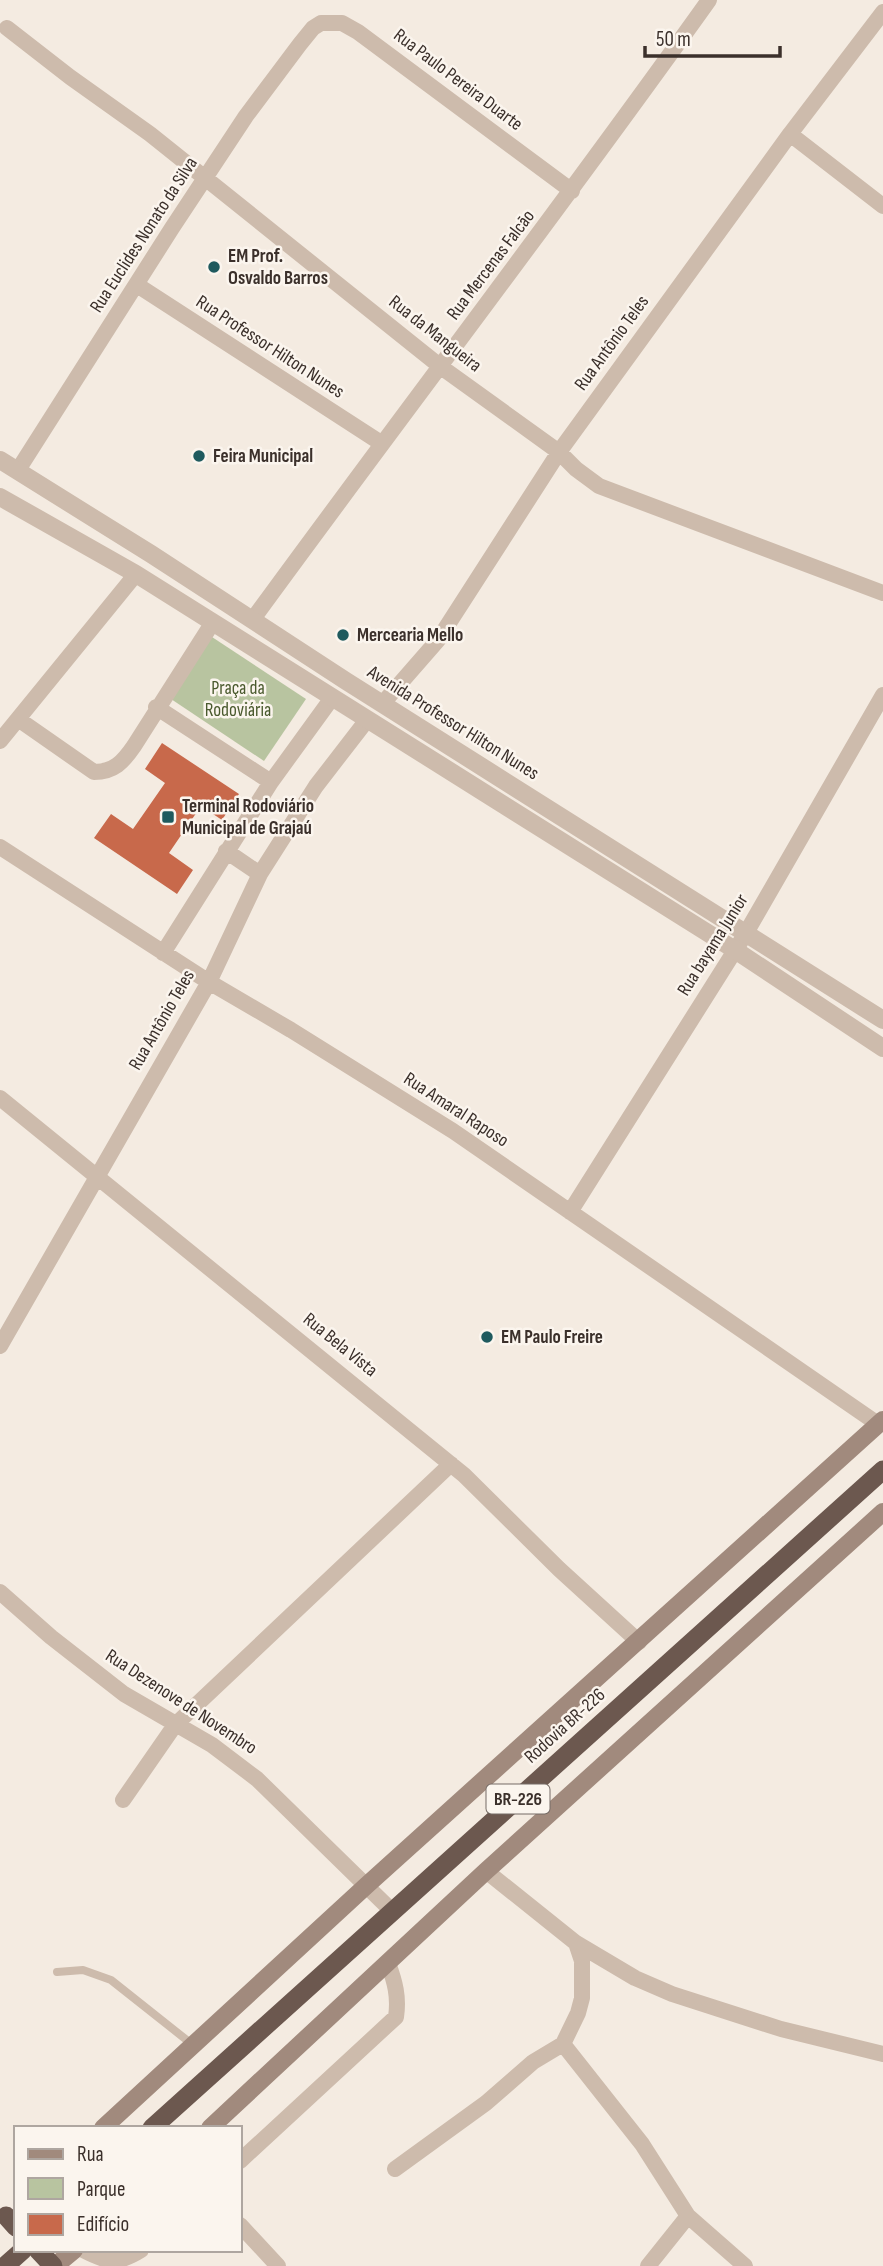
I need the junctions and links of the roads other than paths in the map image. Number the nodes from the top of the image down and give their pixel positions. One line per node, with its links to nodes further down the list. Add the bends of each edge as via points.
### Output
1 (709, 0): 7 (street, Rua Mercenas Falcão)
2 (883, 12): 5 (street, Rua Antônio Teles)
3 (7, 28): 6 (street, Rua da Mangueira)
4 (313, 28): 6 (street, Rua Euclides Nonato da Silva); 7 (street, Rua Paulo Pereira Duarte, via 321,23 342,23 358,33)
5 (790, 134): 8 (street); 12 (street, Rua Antônio Teles)
6 (205, 179): 9 (street, Rua Euclides Nonato da Silva); 10 (street, Rua da Mangueira)
7 (572, 191): 10 (street, Rua Mercenas Falcão)
8 (883, 206)
9 (136, 285): 11 (street, Rua Professor Hilton Nunes); 14 (street, Rua Euclides Nonato da Silva)
10 (441, 367): 11 (street, Rua Mercenas Falcão); 12 (street, Rua da Mangueira)
11 (381, 443): 20 (street, Rua Mercenas Falcão)
12 (559, 452): 18 (street, Rua da Mangueira, via 599,486); 25 (street, Rua Antônio Teles, via 438,640)
13 (0, 460): 14 (street, Avenida Professor Hilton Nunes)
14 (18, 470): 16 (street, Avenida Professor Hilton Nunes)
15 (0, 497): 17 (street)
16 (151, 554): 17 (street); 19 (street, Avenida Professor Hilton Nunes)
17 (136, 574): 21 (street); 27 (street)
18 (883, 593)
19 (225, 601): 20 (street, Avenida Professor Hilton Nunes); 21 (street)
20 (253, 619): 22 (street, Avenida Professor Hilton Nunes)
21 (213, 622): 24 (street); 26 (street)
22 (346, 681): 24 (street); 25 (street, Avenida Professor Hilton Nunes)
23 (883, 695): 34 (street, Rua bayama Junior)
24 (332, 698): 28 (street); 30 (street, Rua Antônio Teles)
25 (383, 703): 28 (street); 34 (street, Avenida Professor Hilton Nunes)
26 (156, 708): 27 (street, via 124,760 105,772 94,772); 30 (street)
27 (18, 719): 29 (street)
28 (367, 720): 33 (street, Rua Antônio Teles, via 316,786); 35 (street)
29 (0, 741)
30 (271, 782): 32 (street, Rua Antônio Teles)
31 (0, 846): 36 (street, Rua Amaral Raposo)
32 (226, 851): 33 (street); 36 (street, Rua Antônio Teles)
33 (260, 874): 37 (street, Rua Antônio Teles)
34 (746, 933): 35 (street, Rua bayama Junior); 38 (street, Avenida Professor Hilton Nunes)
35 (735, 950): 39 (street); 42 (street, Rua bayama Junior)
36 (163, 953): 37 (street, Rua Amaral Raposo)
37 (209, 982): 41 (street, Rua Antônio Teles); 42 (street, Rua Amaral Raposo, via 453,1131)
38 (883, 1020)
39 (883, 1048)
40 (0, 1098): 41 (street, Rua Bela Vista)
41 (98, 1178): 43 (street, Rua Antônio Teles); 45 (street, Rua Bela Vista)
42 (570, 1212): 44 (street, Rua Amaral Raposo)
43 (0, 1346)
44 (881, 1422): 49 (main road)
45 (451, 1464): 49 (street, Rua Bela Vista); 50 (street)
46 (883, 1470): 54 (highway, Rodovia BR-226 / BR-226)
47 (883, 1512): 52 (main road)
48 (0, 1592): 50 (street, Rua Dezenove de Novembro, via 124,1694)
49 (639, 1642): 53 (main road)
50 (175, 1725): 51 (street); 53 (street, Rua Dezenove de Novembro, via 221,1751 257,1779)
51 (123, 1800)
52 (486, 1871): 55 (street); 56 (main road)
53 (367, 1885): 54 (street, Rua Dezenove de Novembro); 59 (main road)
54 (393, 1912): 62 (highway, Rodovia BR-226 / BR-226)
55 (576, 1943): 58 (street, via 583,1969 582,1998); 60 (street, via 672,1994 780,2029)
56 (388, 1963): 63 (main road); 64 (street, via 396,1986 396,2017)
57 (57, 1972): 59 (lane, via 83,1970 111,1980)
58 (563, 2044): 65 (street); 66 (street, via 642,2144)
59 (193, 2045): 61 (main road)
60 (883, 2054)
61 (105, 2126)
62 (154, 2126)
63 (212, 2126)
64 (242, 2159)
65 (395, 2169)
66 (688, 2216): 76 (street); 77 (street)
67 (242, 2227): 75 (street)
68 (21, 2252): 73 (highway)
69 (40, 2252): 74 (highway)
70 (72, 2252): 74 (main road)
71 (87, 2252): 72 (street, via 116,2262)
72 (137, 2252)
73 (5, 2266)
74 (54, 2266)
75 (278, 2266)
76 (649, 2266)
77 (746, 2266)

